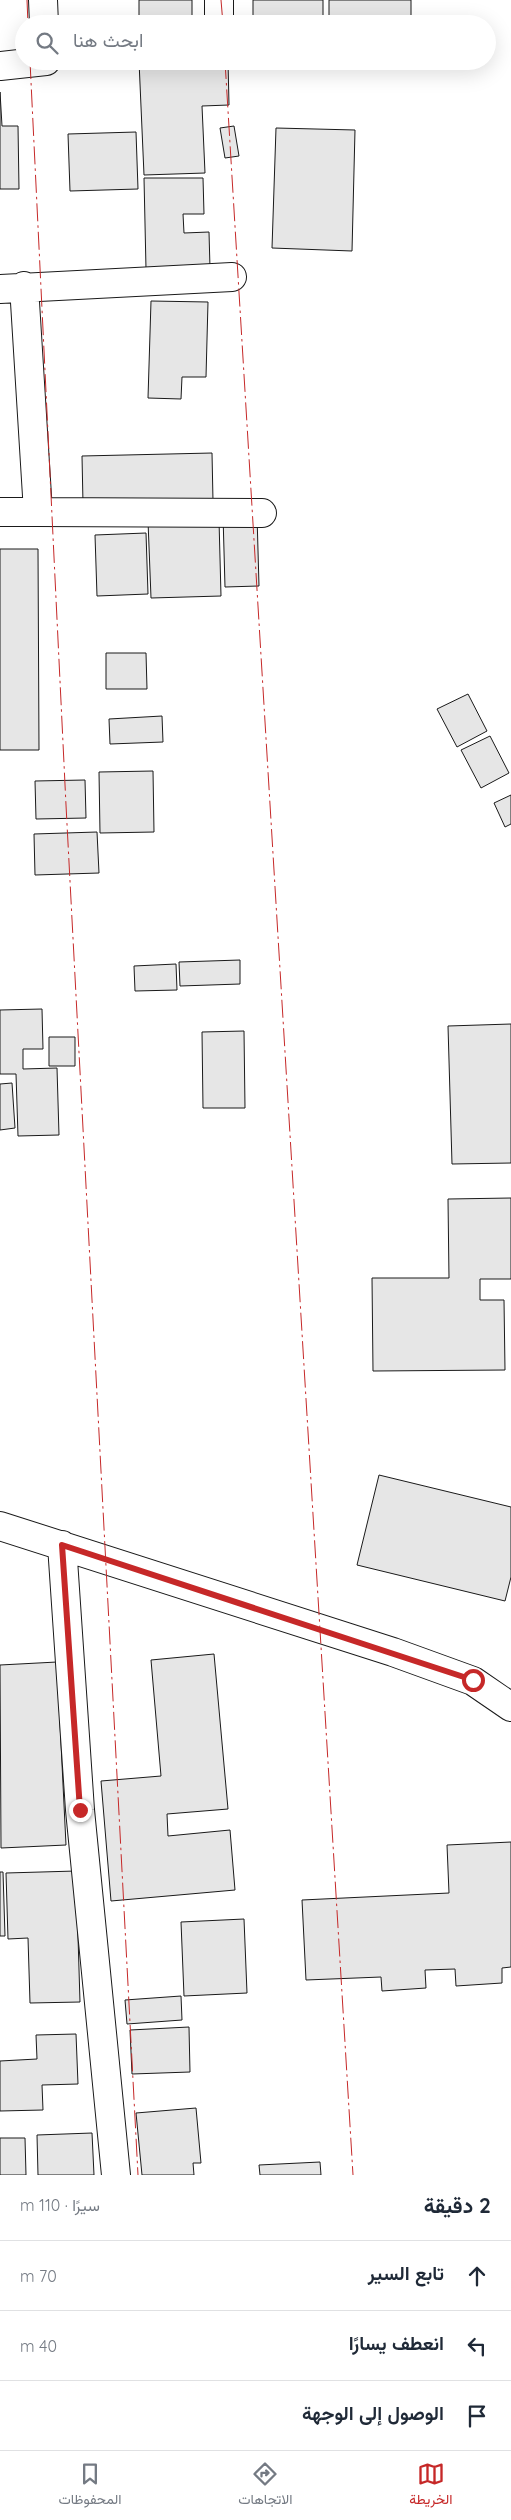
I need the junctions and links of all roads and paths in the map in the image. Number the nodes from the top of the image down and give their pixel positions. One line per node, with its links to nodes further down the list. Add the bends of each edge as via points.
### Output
1 (43, 0): 3 (street)
2 (219, 0): 4 (street)
3 (44, 15)
4 (219, 15)
5 (15, 65): 6 (street)
6 (0, 66)
7 (232, 277): 8 (street)
8 (12, 288): 10 (street)
9 (0, 512): 10 (street)
10 (38, 512): 11 (street)
11 (262, 513)
12 (0, 1526): 13 (street)
13 (62, 1545): 14 (street, via 473,1680); 15 (street, via 80,1810)
14 (511, 1707)
15 (116, 2175)

